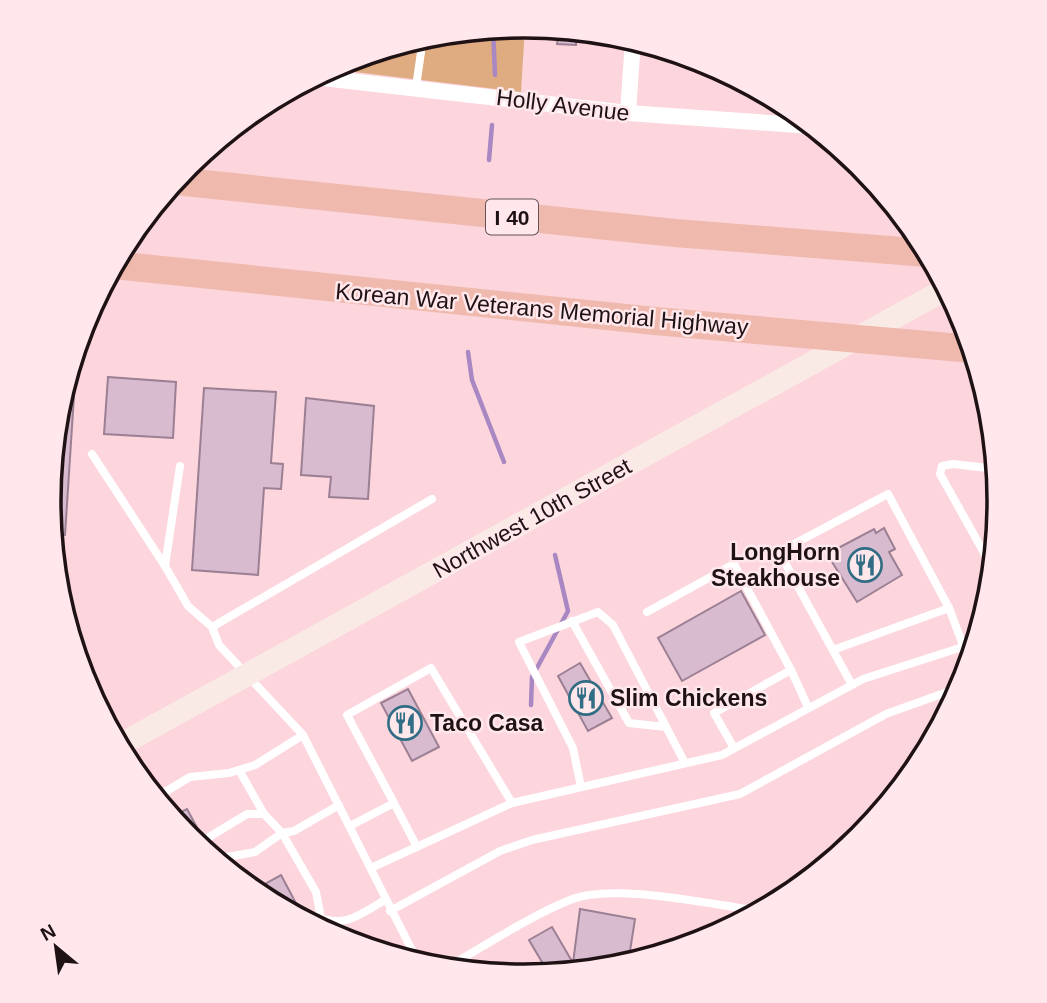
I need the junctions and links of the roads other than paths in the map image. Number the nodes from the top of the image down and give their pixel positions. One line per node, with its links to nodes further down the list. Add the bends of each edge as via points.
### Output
1 (421, 50): 4 (lane)
2 (632, 51): 5 (street)
3 (335, 79): 4 (street, Holly Avenue)
4 (416, 87): 5 (street, Holly Avenue)
5 (628, 113): 6 (street, Holly Avenue)
6 (792, 125)
7 (188, 182): 8 (highway, I 40, via 662,232)
8 (913, 252)
9 (125, 266): 11 (highway, Korean War Veterans Memorial Highway)
10 (937, 294): 27 (main road, Northwest 10th Street)
11 (926, 346): 12 (highway, Korean War Veterans Memorial Highway); 13 (highway)
12 (960, 348)
13 (963, 355)
14 (92, 454): 19 (lane)
15 (180, 466): 19 (lane)
16 (986, 468): 18 (lane, via 953,464 942,466 940,474)
17 (432, 499): 23 (lane)
18 (984, 553)
19 (165, 566): 23 (lane, via 188,606)
20 (948, 608): 24 (lane); 25 (lane); 25 (lane, via 888,494 779,552)
21 (647, 612): 26 (lane, via 734,564)
22 (572, 621): 31 (lane, via 629,723); 31 (lane, via 598,612 613,625); 37 (lane, via 519,642 573,748)
23 (212, 626): 27 (lane, via 219,645)
24 (963, 645): 28 (lane)
25 (833, 650): 28 (lane)
26 (791, 670): 30 (lane); 34 (lane, via 714,713)
27 (247, 674): 32 (lane); 33 (main road, Northwest 10th Street)
28 (852, 685): 30 (lane)
29 (945, 693): 51 (lane, via 886,715 740,794 532,840 500,851)
30 (808, 707): 34 (lane)
31 (666, 727): 35 (lane)
32 (303, 735): 36 (lane); 41 (lane)
33 (128, 741)
34 (734, 748): 35 (lane)
35 (685, 763): 37 (lane)
36 (239, 770): 38 (lane, via 190,777); 42 (lane)
37 (581, 787): 40 (lane)
38 (164, 793)
39 (394, 803): 40 (lane, via 348,715 431,668); 43 (lane); 46 (lane)
40 (512, 803): 46 (lane)
41 (339, 805): 43 (lane); 44 (lane)
42 (264, 814): 44 (lane); 45 (lane, via 247,814)
43 (350, 827): 48 (lane)
44 (282, 833): 47 (lane, via 255,852); 52 (lane, via 316,892)
45 (206, 839)
46 (417, 847): 48 (lane)
47 (227, 857)
48 (371, 868): 49 (lane)
49 (385, 900): 51 (lane); 53 (lane, via 351,919)
50 (743, 909): 55 (lane, via 642,895 571,899)
51 (390, 911): 54 (lane)
52 (317, 917)
53 (327, 920)
54 (412, 951)
55 (460, 960)

